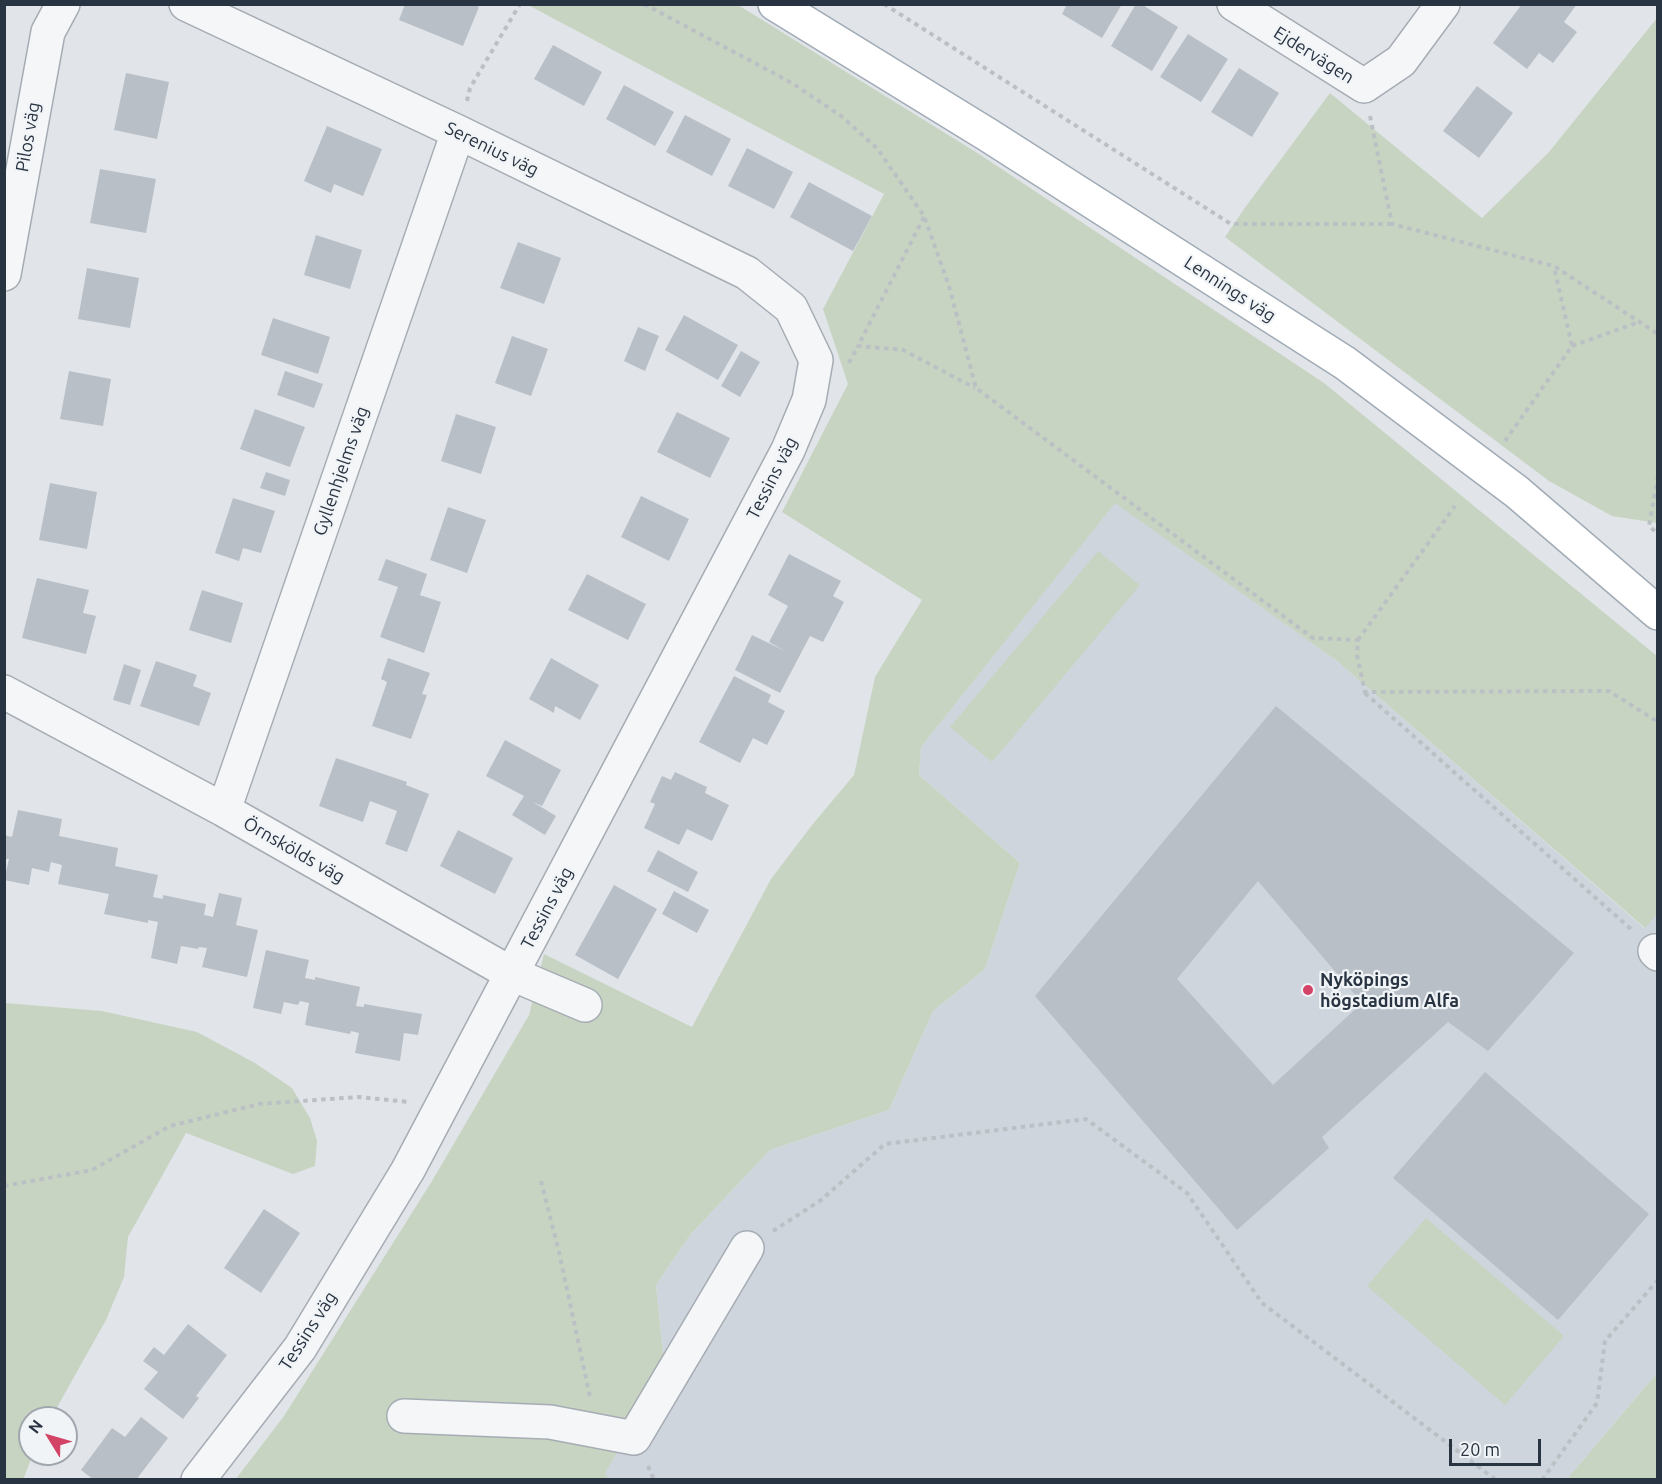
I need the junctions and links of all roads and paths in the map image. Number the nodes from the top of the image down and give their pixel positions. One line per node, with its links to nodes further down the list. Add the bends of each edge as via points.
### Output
1 (63, 4): 10 (street, Pilos väg, via 48,32)
2 (186, 4): 11 (street, Serenius väg)
3 (520, 4): 11 (path, via 470,88)
4 (644, 4): 12 (path, via 792,83 842,116 877,148)
5 (775, 4): 25 (main road, Lennings väg, via 1346,363 1517,492)
6 (884, 4): 13 (path, via 1230,224)
7 (1234, 4): 9 (street, Ejdervägen)
8 (1443, 4): 9 (street, via 1401,62)
9 (1364, 86): 13 (path)
10 (16, 130): 15 (street, Pilos väg)
11 (458, 132): 16 (street, Serenius väg, via 747,273); 30 (street, Gyllenhjelms väg)
12 (924, 216): 20 (path, via 949,286); 20 (path, via 858,346 903,350)
13 (1392, 224): 14 (path)
14 (1554, 266): 17 (path); 19 (path)
15 (4, 274)
16 (791, 308): 32 (street, Tessins väg, via 816,360 805,410 788,450)
17 (1639, 322): 18 (path); 19 (path)
18 (1658, 334)
19 (1572, 346): 21 (path)
20 (976, 388): 26 (path, via 1313,638)
21 (1505, 441)
22 (1658, 476): 24 (path, via 1649,526)
23 (1455, 506): 26 (path)
24 (1658, 534)
25 (1658, 613)
26 (1358, 640): 28 (path)
27 (4, 692): 30 (street, Örnskölds väg)
28 (1365, 692): 29 (path, via 1608,691); 31 (path)
29 (1658, 722)
30 (224, 810): 32 (street, Örnskölds väg)
31 (1656, 952)
32 (512, 974): 33 (street, Örnskölds väg); 34 (street, Tessins väg)
33 (585, 1005)
34 (442, 1105): 36 (path, via 358,1097 259,1104 170,1126 92,1170); 41 (street, Tessins väg, via 408,1170 300,1348)
35 (541, 1181): 40 (path)
36 (4, 1186)
37 (747, 1248): 40 (street, via 634,1438); 42 (path, via 821,1200 885,1144 1086,1119 1187,1193 1262,1303)
38 (1658, 1280): 43 (path, via 1605,1341 1597,1403)
39 (404, 1416): 40 (street, via 550,1422)
40 (597, 1431)
41 (198, 1479)
42 (1496, 1479)
43 (1542, 1479)

